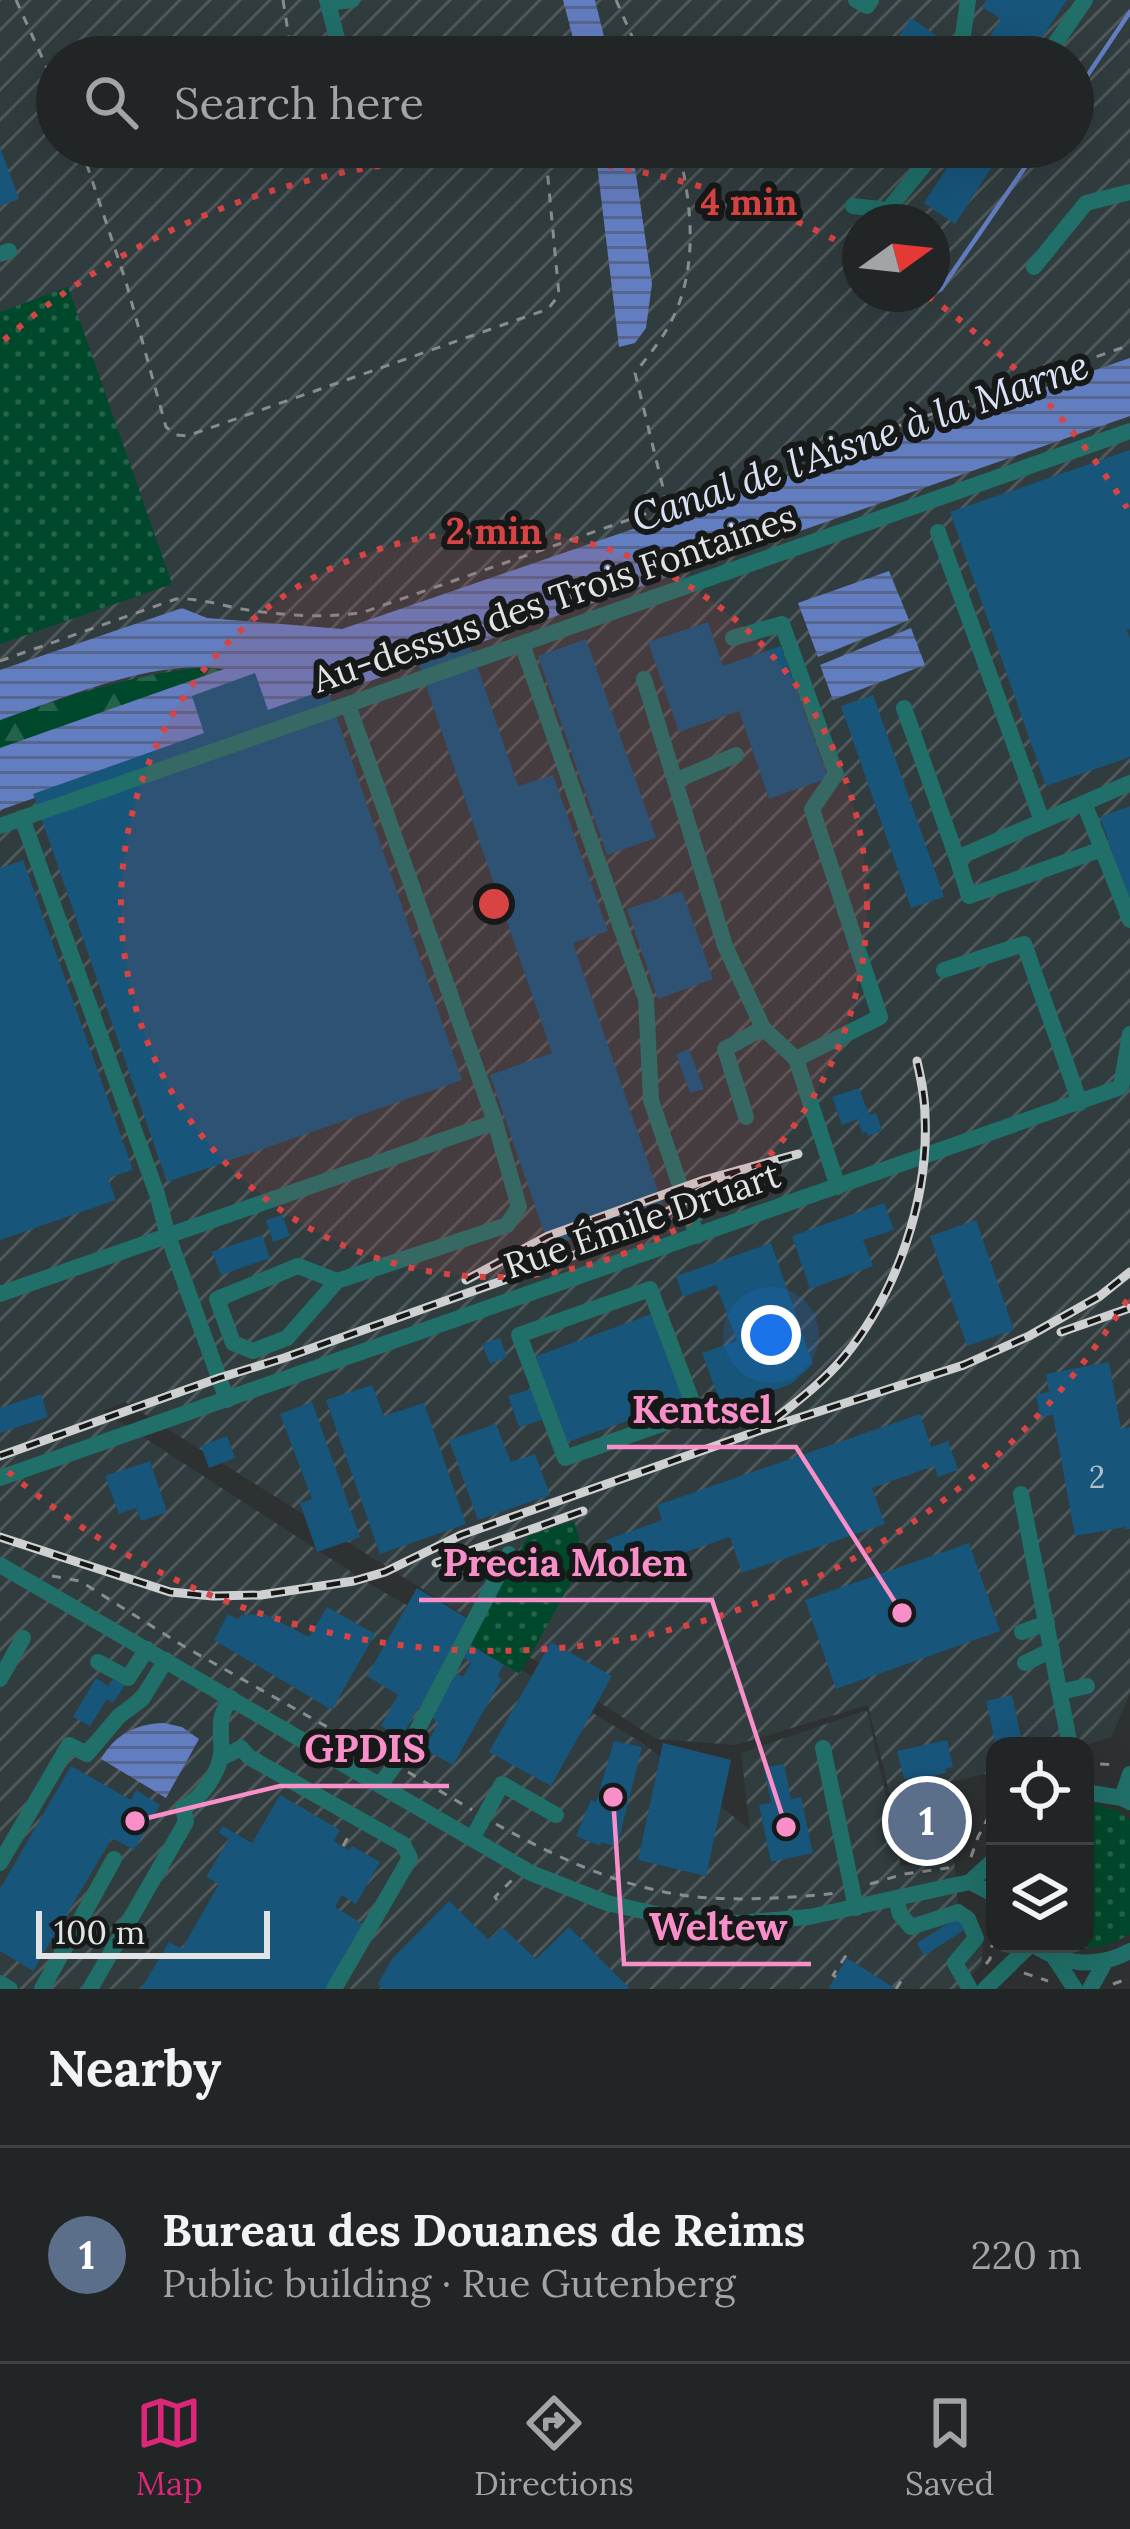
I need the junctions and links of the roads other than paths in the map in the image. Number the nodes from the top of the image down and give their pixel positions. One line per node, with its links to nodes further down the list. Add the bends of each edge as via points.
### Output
1 (352, 0): 6 (street)
2 (856, 0): 3 (street)
3 (871, 0)
4 (968, 0): 8 (street)
5 (1085, 0): 9 (street)
6 (327, 2): 7 (street)
7 (336, 36)
8 (963, 36)
9 (1060, 36)
10 (922, 168): 12 (street)
11 (1130, 192): 13 (street, via 1086,203)
12 (893, 204)
13 (1034, 267)
14 (1130, 431): 17 (street, Au-dessus des Trois Fontaines)
15 (938, 532): 26 (street)
16 (733, 638): 34 (street, via 782,624 836,774 812,809 880,1017)
17 (522, 644): 19 (street, Au-dessus des Trois Fontaines); 40 (street, via 646,999 651,1100)
18 (644, 679): 22 (street)
19 (347, 705): 25 (street, Au-dessus des Trois Fontaines); 37 (street)
20 (904, 708): 29 (street)
21 (736, 755): 22 (street)
22 (675, 781): 32 (street, via 724,946)
23 (1130, 783): 24 (street)
24 (1084, 803): 26 (street); 28 (street)
25 (22, 818): 27 (street, Au-dessus des Trois Fontaines); 39 (street)
26 (1042, 821): 29 (street)
27 (0, 826)
28 (1102, 849): 29 (street, via 969,896); 30 (street)
29 (957, 858)
30 (1130, 920)
31 (944, 970): 35 (street, via 1024,944)
32 (764, 1028): 34 (street); 36 (street, via 725,1049)
33 (1130, 1034): 35 (street, Rue Émile Druart, via 1121,1087)
34 (796, 1059): 38 (street)
35 (1080, 1103): 38 (street, Rue Émile Druart)
36 (746, 1117)
37 (495, 1122): 39 (street); 41 (street, via 519,1207 507,1225)
38 (838, 1186): 40 (street, Rue Émile Druart)
39 (167, 1236): 43 (street); 45 (street)
40 (697, 1236): 42 (street, Rue Émile Druart)
41 (338, 1281): 41 (street, via 287,1339 253,1351 233,1343 217,1299 298,1266)
42 (565, 1283): 44 (street); 45 (street, Rue Émile Druart)
43 (0, 1294)
44 (575, 1313): 44 (street, via 650,1289 696,1412 565,1458 519,1335)
45 (226, 1400): 46 (street, Rue Émile Druart)
46 (0, 1478)
47 (1023, 1499): 50 (street)
48 (509, 1553): 66 (street, via 409,1746)
49 (0, 1565): 53 (street)
50 (1047, 1623): 51 (street); 54 (street)
51 (1022, 1632)
52 (23, 1638): 58 (street)
53 (148, 1649): 55 (street); 56 (street, via 128,1678)
54 (1052, 1650): 57 (street); 60 (street)
55 (166, 1660): 61 (street); 72 (street, via 142,1700 87,1754 69,1745)
56 (98, 1662)
57 (1025, 1663)
58 (0, 1679)
59 (1088, 1686): 60 (street)
60 (1060, 1691): 62 (street)
61 (231, 1698): 64 (street, via 219,1718); 66 (street)
62 (1065, 1737)
63 (823, 1748): 77 (street)
64 (221, 1758): 87 (street, via 196,1802 199,1818 185,1822); 88 (street, via 241,1748 403,1844 410,1858)
65 (1130, 1770): 68 (street)
66 (380, 1785): 70 (street)
67 (1094, 1794): 68 (street)
68 (1126, 1800)
69 (556, 1815): 70 (street, via 502,1784)
70 (472, 1839): 77 (street, via 572,1891 674,1918 739,1923)
71 (114, 1859): 86 (street)
72 (0, 1863)
73 (986, 1867): 74 (street)
74 (970, 1882): 75 (street); 76 (street)
75 (986, 1890)
76 (896, 1898): 77 (street); 89 (street, via 911,1927 958,1912 968,1919 976,1938 955,1963)
77 (856, 1908)
78 (1130, 1951): 82 (street)
79 (1023, 1953): 84 (street)
80 (1046, 1953): 81 (street)
81 (1054, 1958): 82 (street); 90 (street)
82 (1105, 1962): 91 (street)
83 (0, 1983): 85 (street)
84 (991, 1983)
85 (10, 1989)
86 (42, 1989)
87 (90, 1989)
88 (334, 1989)
89 (970, 1989)
90 (1075, 1989)
91 (1090, 1989)

